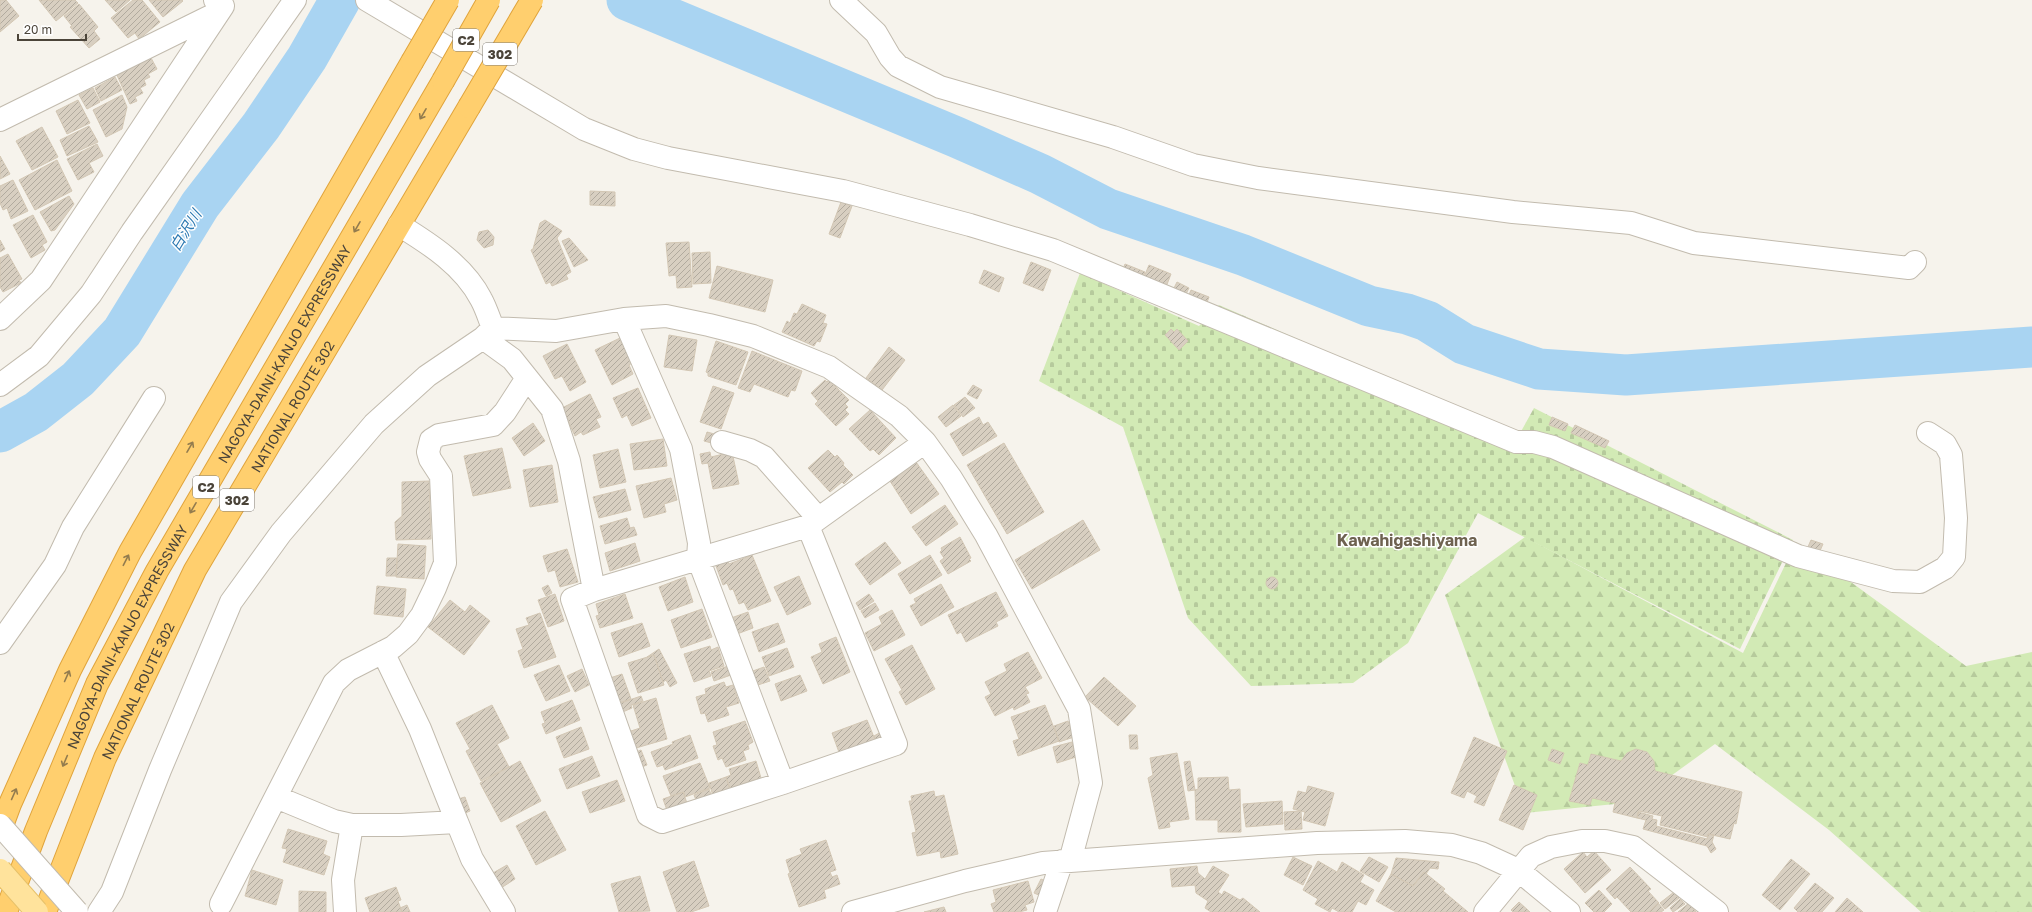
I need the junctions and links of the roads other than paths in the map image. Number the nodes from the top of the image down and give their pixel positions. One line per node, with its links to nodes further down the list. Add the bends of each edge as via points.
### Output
1 (295, 0): 15 (street, via 91,294 39,356)
2 (367, 0): 17 (street, via 584,128 634,149 668,158 843,191 1053,250 1516,442 1534,442 1553,447 1798,556 1893,581 1920,582 1945,568 1954,557 1956,518 1951,455 1945,444)
3 (448, 0): 30 (highway, C2, one-way to 3, bridge, via 70,670 130,552)
4 (489, 0): 35 (highway, NAGOYA-DAINI-KANJO EXPRESSWAY / C2, one-way to 35, bridge, via 157,571 104,671 36,830)
5 (532, 0): 9 (highway, NATIONAL ROUTE 302 / 302, bridge)
6 (841, 0): 10 (street, via 876,33 898,66 940,86 1113,137 1193,165 1258,178 1498,210 1631,222 1694,243 1909,268)
7 (216, 6): 8 (street); 11 (street, via 42,280)
8 (4, 111)
9 (399, 226): 13 (street, via 437,249 468,279 481,299); 37 (highway, NATIONAL ROUTE 302 / 302, via 195,570 104,758)
10 (1915, 262)
11 (0, 319)
12 (624, 319): 13 (street, via 556,331); 19 (street, via 666,316 709,325 753,336 829,366 899,416); 21 (street, via 681,449 699,543)
13 (488, 333): 14 (street); 39 (street, via 428,376 374,424 281,533 231,602 112,892)
14 (527, 378): 22 (street, via 555,416 569,461); 24 (street, via 506,412 493,425 439,435 431,440 428,452 441,476 445,563 422,615 408,634)
15 (0, 385)
16 (154, 398): 23 (street, via 73,527 55,565)
17 (1928, 433)
18 (722, 442): 20 (street, via 764,457)
19 (925, 442): 20 (street); 31 (street, via 986,535 1079,709 1091,783)
20 (813, 522): 21 (street); 25 (street, via 896,744)
21 (698, 558): 22 (street); 25 (street)
22 (594, 590): 25 (street, via 572,599 648,815 662,822)
23 (0, 643)
24 (383, 652): 26 (street, via 348,670 334,683); 27 (street, via 420,730)
25 (783, 783)
26 (276, 797): 29 (street, via 334,821); 34 (street)
27 (458, 822): 29 (street); 41 (street, via 472,859)
28 (0, 825): 38 (street, bridge)
29 (352, 825): 40 (street, via 343,880)
30 (0, 831)
31 (1066, 861): 33 (street, via 1317,843 1405,841 1452,845 1481,853); 42 (street, via 1043,863 965,881); 43 (street)
32 (0, 870): 36 (main road, bridge)
33 (1518, 870): 44 (street); 45 (street); 46 (street, via 1531,856 1561,844 1605,841 1633,847)
34 (221, 904)
35 (6, 912)
36 (37, 912)
37 (45, 912)
38 (77, 912)
39 (99, 912)
40 (345, 912)
41 (504, 912)
42 (853, 912)
43 (1045, 912)
44 (1485, 912)
45 (1569, 912)
46 (1717, 912)

